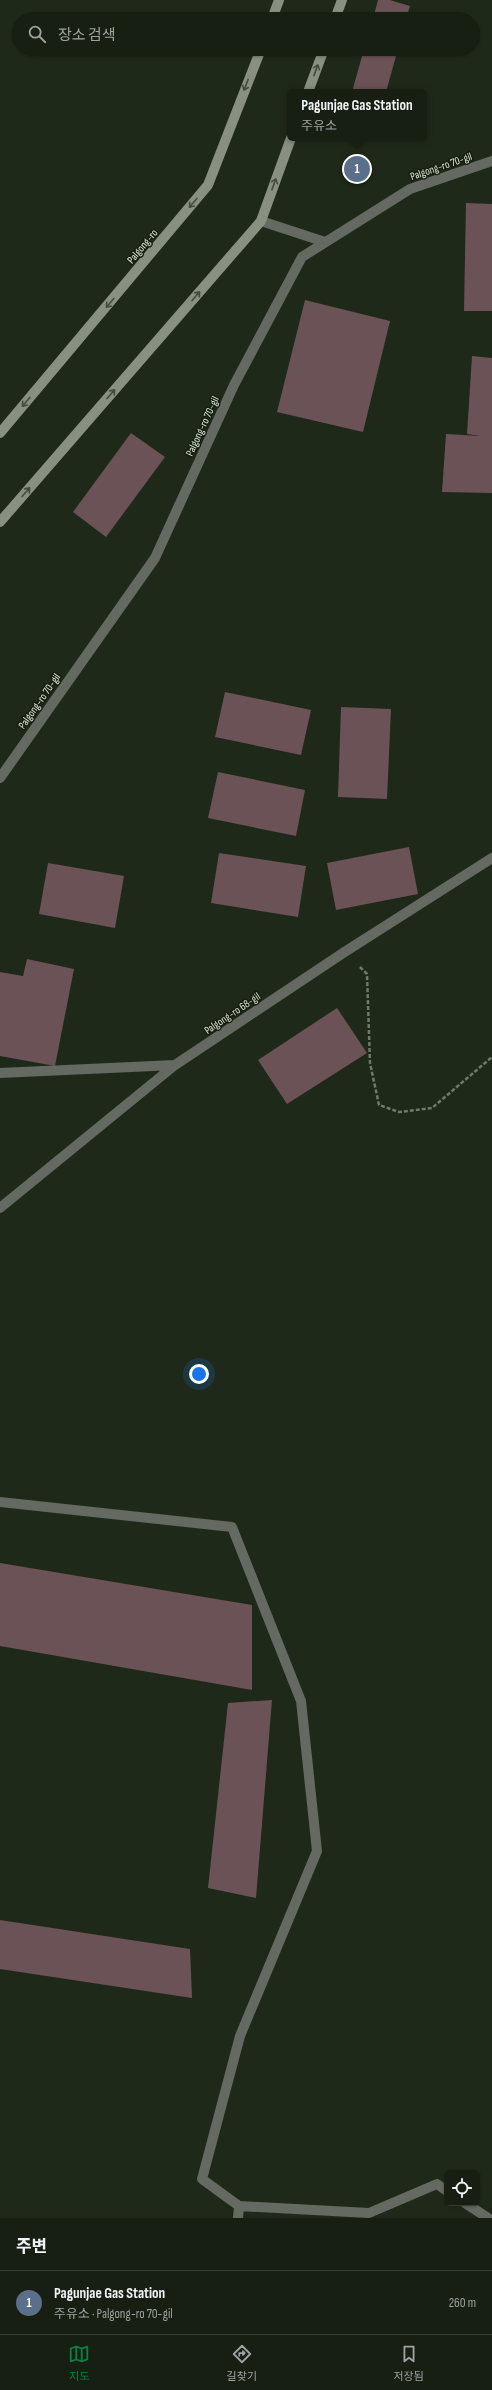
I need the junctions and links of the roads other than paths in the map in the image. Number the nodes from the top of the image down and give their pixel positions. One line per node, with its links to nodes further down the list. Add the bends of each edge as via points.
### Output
1 (279, 0): 3 (main road)
2 (342, 0): 4 (main road)
3 (275, 12)
4 (338, 12)
5 (257, 56): 12 (main road, Palgong-ro, one-way to 12, via 208,185)
6 (321, 56): 7 (main road, one-way to 6)
7 (309, 89)
8 (290, 141): 10 (main road, one-way to 8)
9 (492, 161): 11 (street, Palgong-ro 70-gil, via 410,189)
10 (261, 221): 11 (street); 13 (main road, one-way to 10)
11 (325, 242): 14 (street, Palgong-ro 70-gil, via 302,257 234,385 155,558)
12 (0, 433)
13 (0, 522)
14 (0, 778)
15 (492, 858): 16 (street, Palgong-ro 68-gil)
16 (175, 1065): 17 (street); 18 (street, Palgong-ro 68-gil)
17 (0, 1073)
18 (0, 1208)
19 (0, 1502): 21 (street, via 232,1527 301,1701 317,1851 240,2036 202,2179)
20 (444, 2189): 21 (street, via 437,2184 369,2213)
21 (239, 2206): 23 (street)
22 (470, 2206): 24 (street)
23 (238, 2218)
24 (488, 2218)

